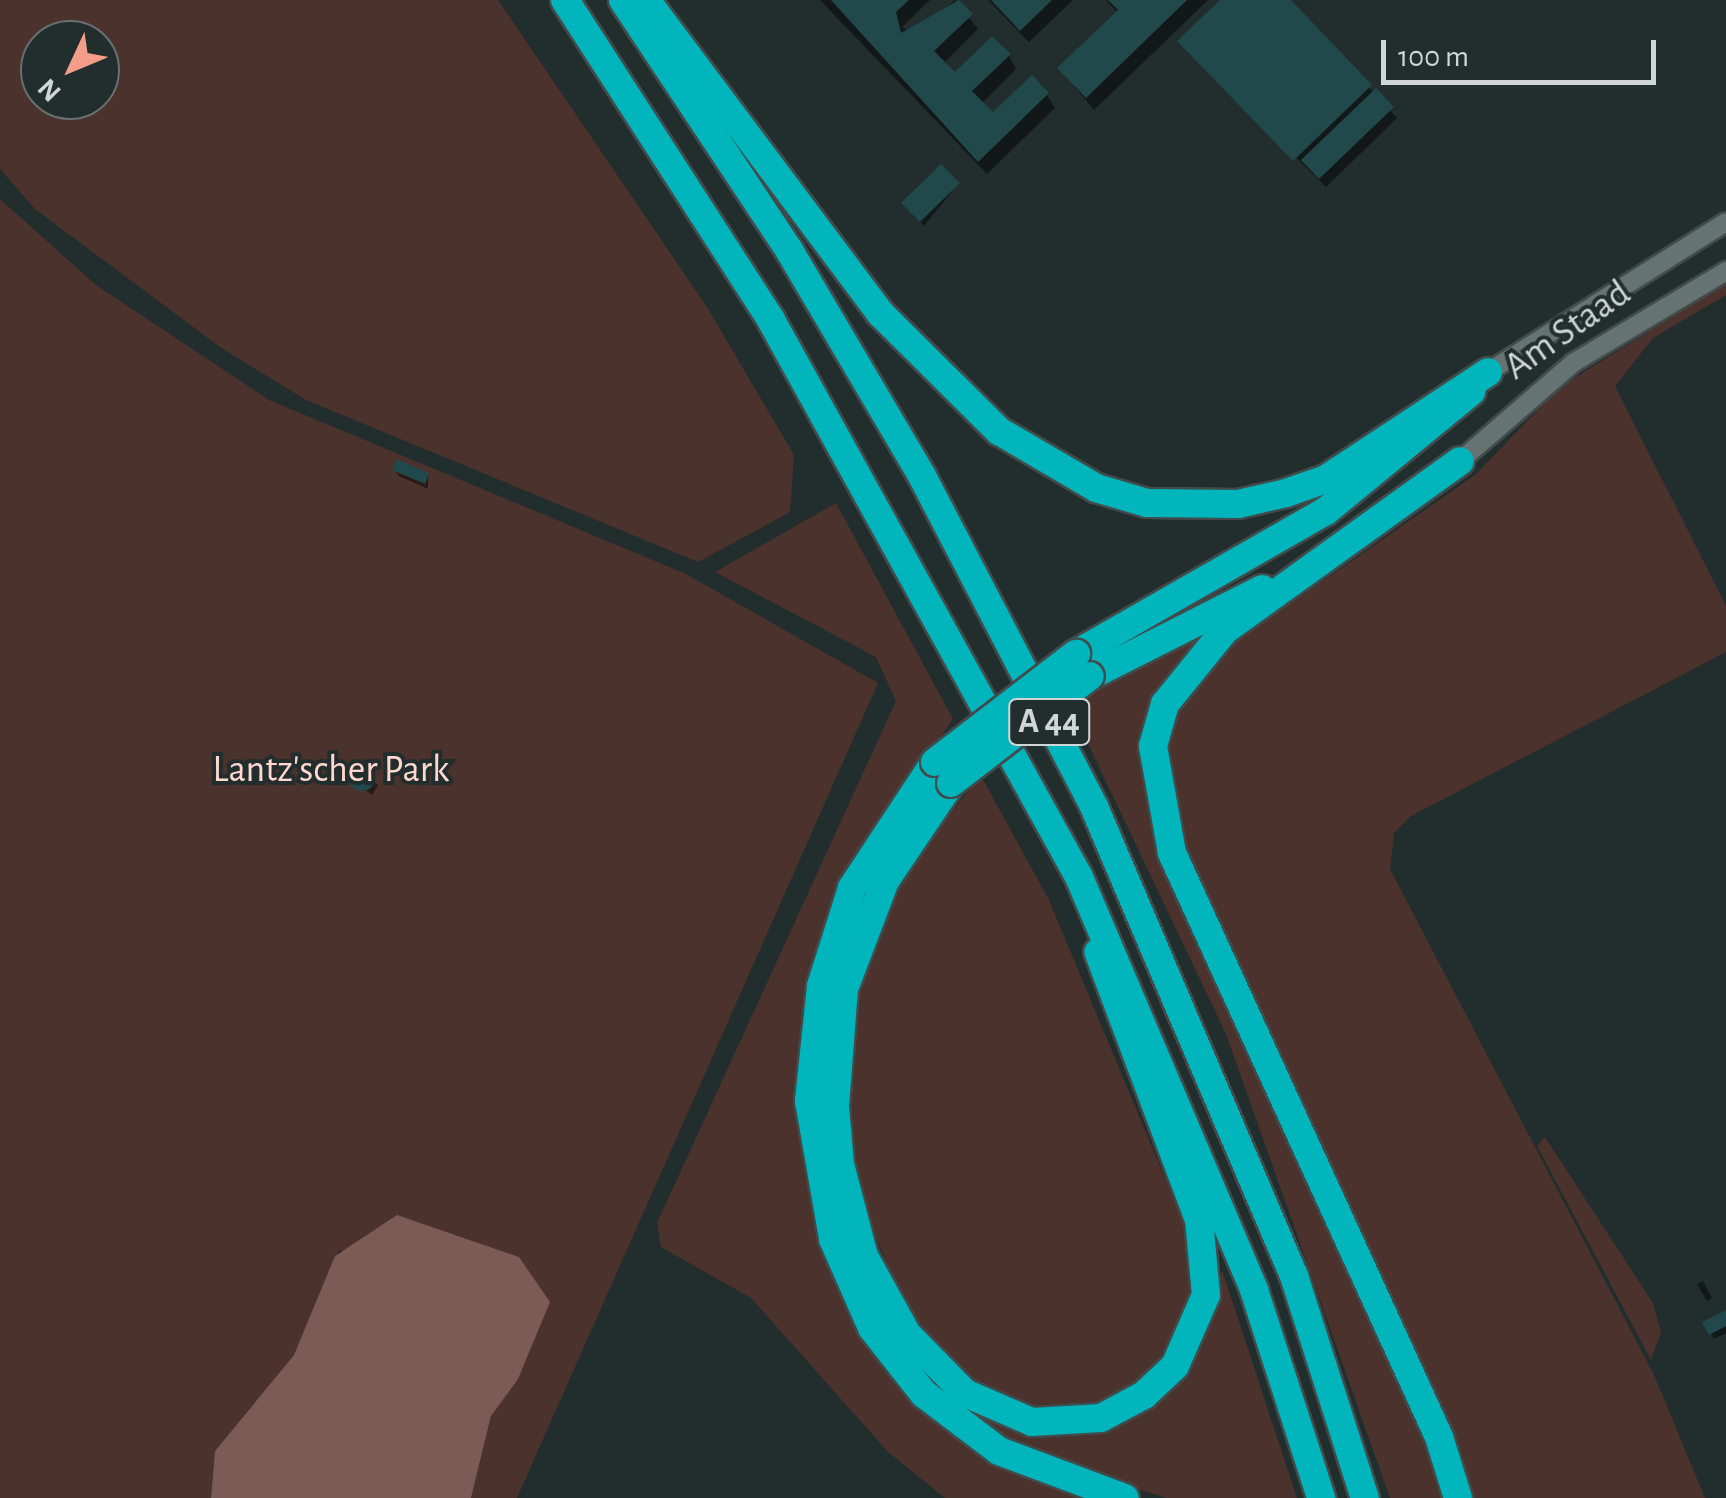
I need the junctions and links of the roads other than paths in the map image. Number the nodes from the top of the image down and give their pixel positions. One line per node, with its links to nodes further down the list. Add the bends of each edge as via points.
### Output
1 (565, 0): 11 (highway, A 44, via 771,320)
2 (623, 0): 14 (highway, A 44, via 789,250 922,476 1095,810 1294,1276)
3 (646, 0): 6 (highway, via 880,312 1000,431 1096,488 1147,502 1238,504 1286,493 1326,479)
4 (1726, 222): 6 (street, Am Staad)
5 (1726, 271): 7 (street, Am Staad, via 1573,364)
6 (1488, 372): 9 (highway, via 1454,411 1326,511)
7 (1460, 461): 8 (highway)
8 (1298, 574): 9 (highway); 15 (highway, via 1189,665 1156,732 1154,792 1172,853 1439,1437)
9 (1083, 665): 10 (highway, bridge)
10 (943, 772): 11 (highway, via 885,881 844,989 840,1164 864,1256 908,1334 965,1393 1032,1422 1100,1418 1144,1395 1175,1366 1206,1295 1199,1220 1117,1018); 12 (highway, via 852,888 822,986 809,1101 828,1224 849,1288 924,1394 998,1451)
11 (1079, 878): 13 (highway, A 44, via 1254,1290)
12 (1126, 1498)
13 (1322, 1498)
14 (1365, 1498)
15 (1458, 1498)

